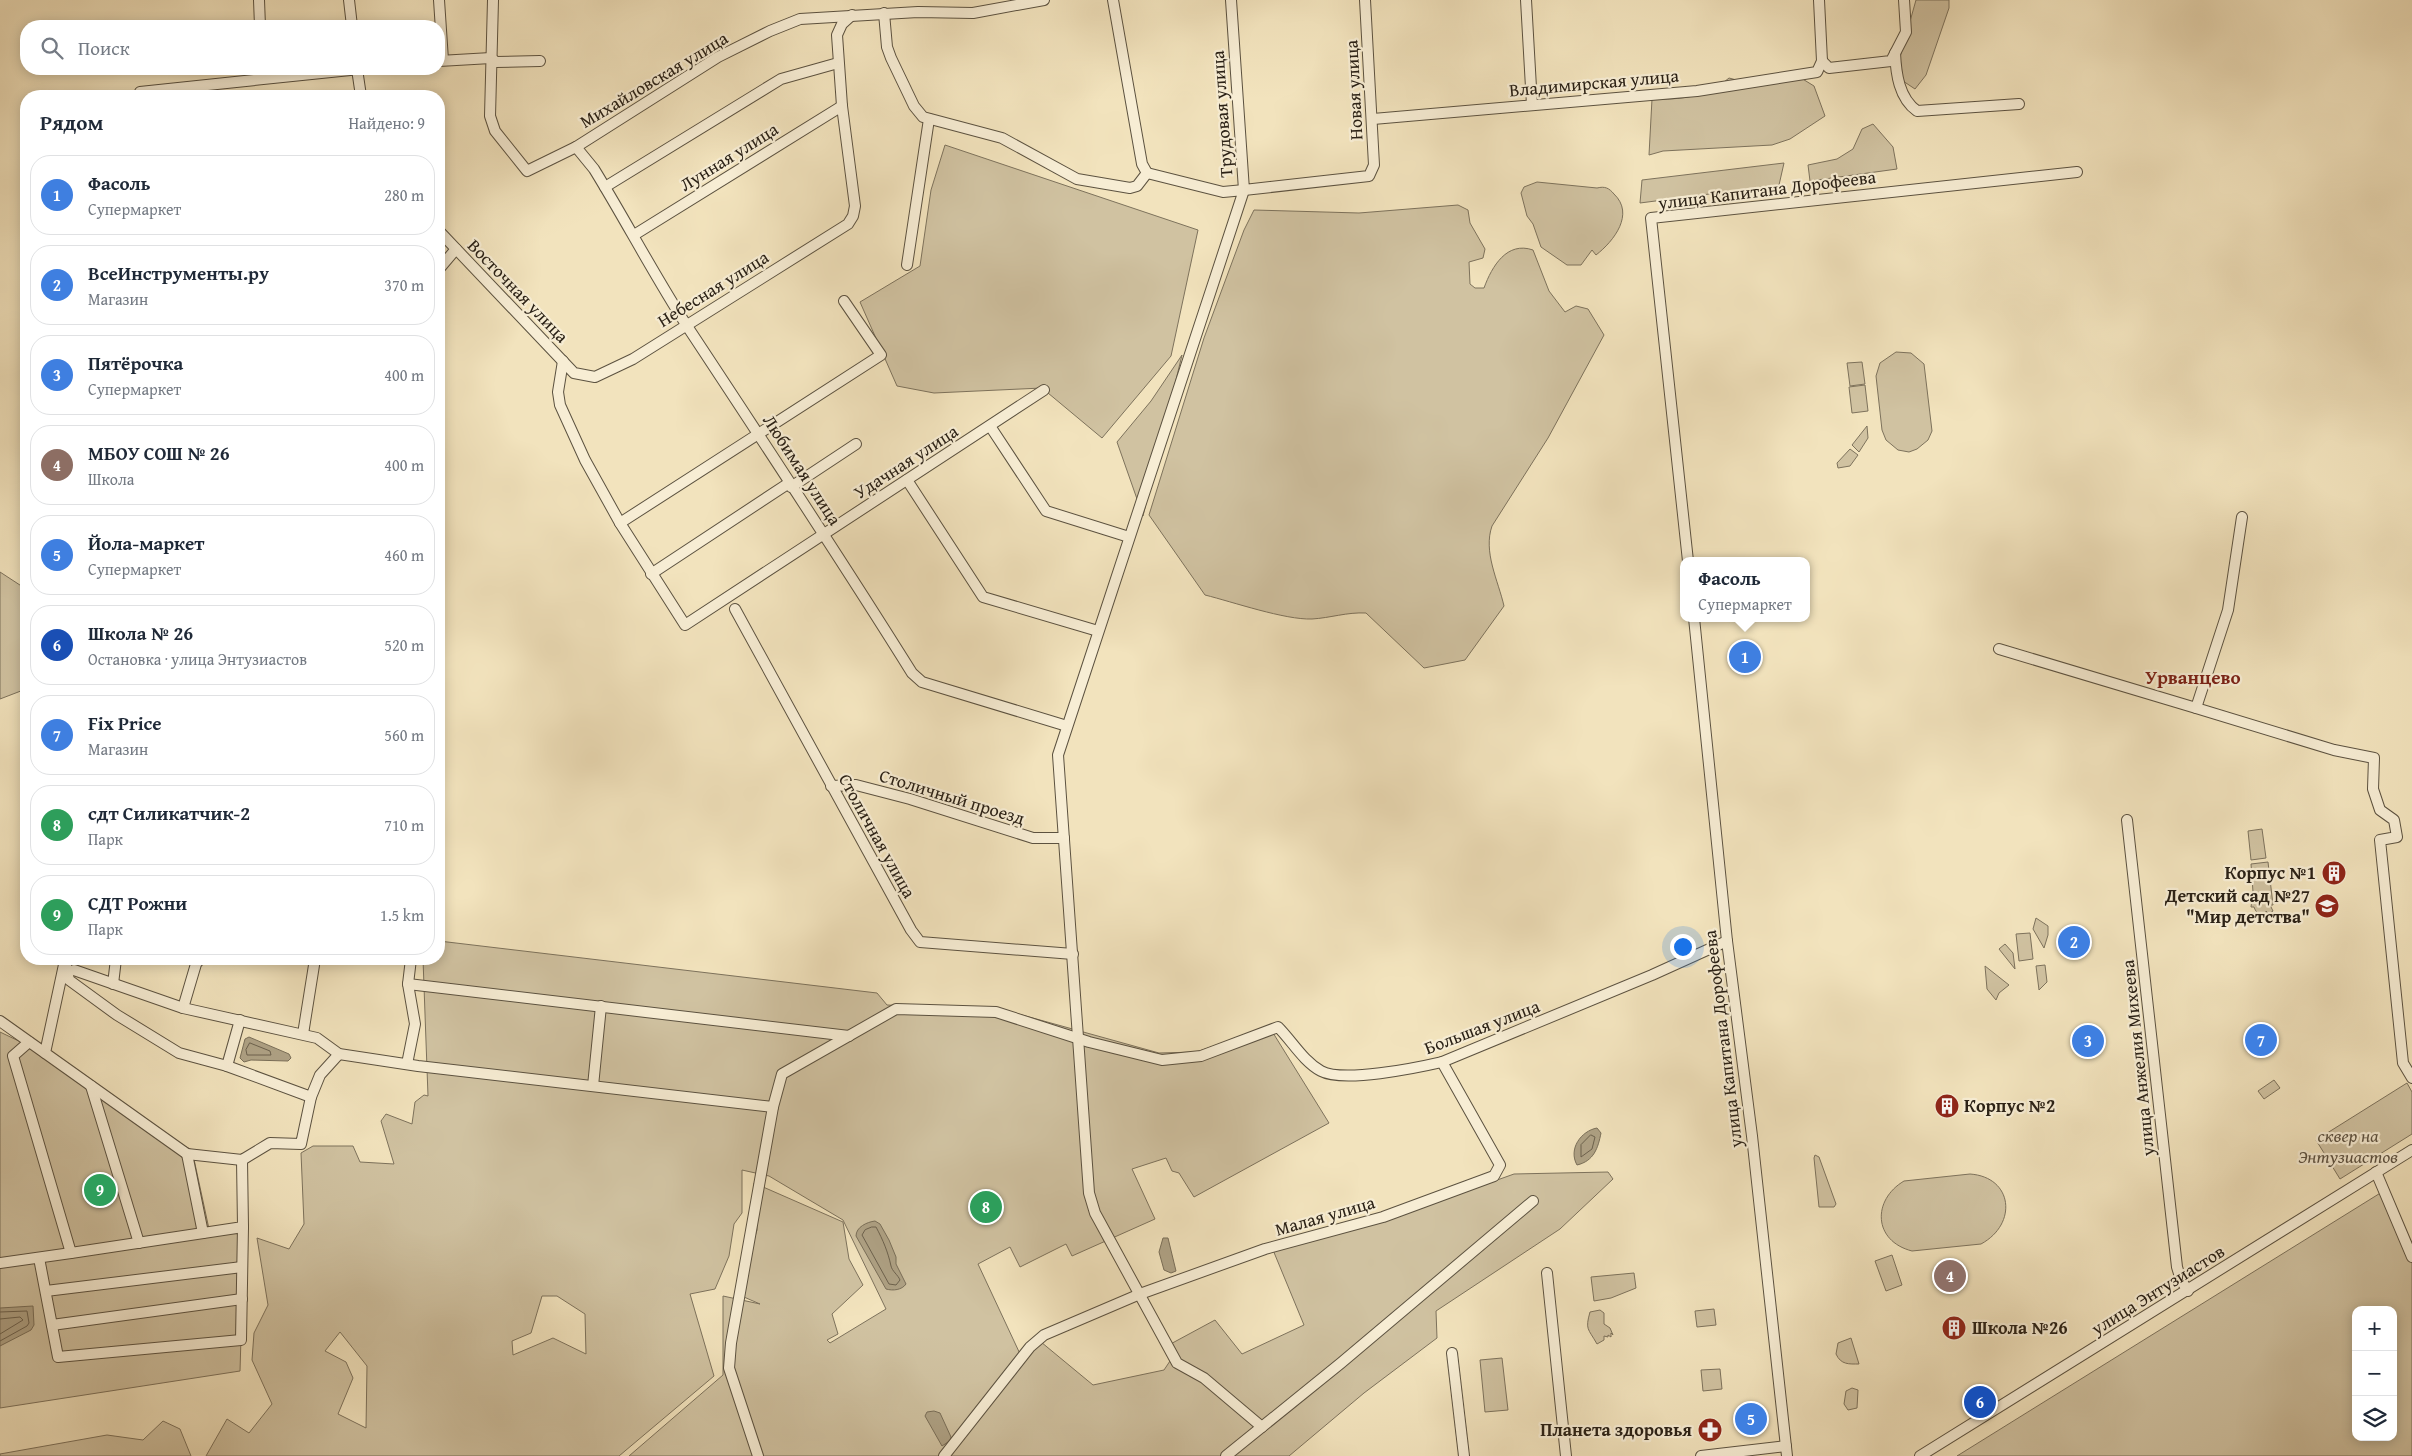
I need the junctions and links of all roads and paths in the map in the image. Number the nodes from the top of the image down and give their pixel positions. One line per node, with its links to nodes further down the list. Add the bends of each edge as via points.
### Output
1 (259, 0): 14 (street)
2 (349, 0): 15 (street)
3 (439, 0): 16 (street)
4 (493, 0): 18 (street)
5 (1044, 0): 12 (street, Михайловская улица, via 973,13)
6 (1113, 0): 36 (street, via 1142,164)
7 (1231, 0): 39 (street, Трудовая улица)
8 (1365, 0): 32 (street, Новая улица)
9 (1526, 0): 30 (street)
10 (1818, 0): 21 (street)
11 (1904, 0): 17 (street, via 1906,32)
12 (884, 13): 13 (street, Михайловская улица); 33 (street, via 891,58 914,106)
13 (852, 15): 22 (street, via 842,24 837,35); 34 (street, Михайловская улица, via 800,20 770,31 718,57)
14 (260, 20)
15 (351, 20)
16 (440, 20)
17 (1895, 54): 21 (street, via 1891,61 1829,68); 29 (street, via 1901,90 1908,105 1917,111)
18 (491, 58): 19 (street); 20 (street, via 496,62); 34 (street, Михайловская улица, via 490,116 495,131 527,172)
19 (445, 61)
20 (540, 61)
21 (1822, 62): 30 (street, Владимирская улица, via 1817,72 1697,91)
22 (838, 63): 31 (street); 38 (street, via 781,79)
23 (261, 75): 26 (street)
24 (305, 75): 26 (street)
25 (359, 75): 28 (street)
26 (261, 80): 27 (street)
27 (160, 90)
28 (360, 90)
29 (2019, 104)
30 (1532, 105): 32 (street, Владимирская улица)
31 (842, 106): 40 (street, Лунная улица); 46 (street, Небесная улица, via 854,216 848,224)
32 (1373, 119): 37 (street, Новая улица, via 1374,165)
33 (929, 120): 36 (street, via 1002,138 1083,181 1130,188 1137,186); 44 (street)
34 (576, 147): 38 (street, Любимая улица)
35 (2078, 172): 59 (street, улица Капитана Дорофеева, via 1651,218)
36 (1147, 173): 39 (street, via 1223,192)
37 (1369, 176): 39 (street, Трудовая улица)
38 (605, 187): 40 (street, Любимая улица)
39 (1244, 190): 58 (street)
40 (634, 235): 46 (street, Любимая улица)
41 (445, 237): 42 (street, Восточная улица)
42 (456, 249): 43 (street); 47 (street, Восточная улица)
43 (445, 262)
44 (907, 265)
45 (844, 301): 51 (street, via 881,356)
46 (687, 325): 48 (street, Небесная улица, via 633,359 595,377); 51 (street, Любимая улица)
47 (563, 361): 48 (street, Восточная улица); 56 (street, via 558,392 560,405 585,460)
48 (574, 373)
49 (1044, 390): 50 (street, Удачная улица)
50 (990, 426): 53 (street, Удачная улица); 58 (street, via 1046,511)
51 (759, 435): 54 (street, Любимая улица); 56 (street)
52 (856, 444): 54 (street)
53 (908, 480): 57 (street, Удачная улица); 63 (street, via 983,597)
54 (790, 485): 57 (street, Любимая улица); 60 (street)
55 (2242, 517): 65 (street, via 2228,610)
56 (620, 523): 60 (street)
57 (825, 534): 60 (street, Удачная улица, via 685,625); 66 (street, Любимая улица, via 912,673 922,682)
58 (1129, 537): 63 (street)
59 (1688, 557)
60 (651, 574)
61 (735, 609): 67 (street, Столичная улица)
62 (1694, 622): 70 (street, улица Капитана Дорофеева)
63 (1098, 631): 66 (street)
64 (1999, 649): 65 (street)
65 (2196, 708): 94 (street, via 2334,750 2374,758 2373,789 2380,810 2394,820 2397,838 2380,840 2403,1063)
66 (1067, 726): 69 (street, via 1058,755)
67 (831, 786): 69 (street, Столичный проезд, via 856,785 1032,838); 71 (street, Столичная улица, via 920,942)
68 (2128, 820): 114 (street, улица Анжелия Михеева, via 2177,1268)
69 (1064, 838): 71 (street)
70 (1727, 941): 91 (street, Большая улица); 120 (street, улица Капитана Дорофеева)
71 (1073, 954): 87 (street)
72 (64, 965): 89 (street)
73 (66, 965): 93 (street, via 69,980 117,1014 179,1053)
74 (115, 965): 79 (street)
75 (196, 965): 82 (street)
76 (314, 965): 85 (street)
77 (410, 965): 80 (street)
78 (74, 970): 79 (street)
79 (113, 984): 82 (street)
80 (408, 984): 81 (street); 92 (street, via 415,1024)
81 (601, 1006): 86 (street); 96 (street)
82 (183, 1008): 83 (street)
83 (240, 1020): 85 (street); 93 (street)
84 (0, 1021): 88 (street)
85 (303, 1034): 90 (street, via 317,1038)
86 (849, 1036): 87 (street, via 896,1009 996,1012); 98 (street, via 782,1074)
87 (1079, 1038): 91 (street, Большая улица, via 1162,1060 1201,1056 1278,1027 1309,1063 1322,1072 1337,1076); 115 (street, via 1089,1193 1095,1213)
88 (29, 1042): 89 (street); 107 (street, via 13,1056)
89 (45, 1053): 95 (street)
90 (339, 1054): 92 (street); 97 (street, via 320,1075)
91 (1442, 1062): 115 (street, Малая улица, via 1500,1165 1494,1176 1383,1217 1265,1250)
92 (406, 1064): 96 (street)
93 (226, 1066): 97 (street)
94 (2412, 1078)
95 (91, 1086): 100 (street); 106 (street)
96 (593, 1086): 98 (street)
97 (311, 1096): 101 (street, via 301,1144 270,1144)
98 (773, 1107): 121 (street, via 729,1368)
99 (2412, 1150): 102 (street, улица Энтузиастов)
100 (187, 1154): 101 (street); 105 (street)
101 (242, 1160): 104 (street)
102 (2376, 1172): 108 (street); 114 (street, улица Энтузиастов)
103 (1533, 1201): 119 (street)
104 (243, 1227): 105 (street); 111 (street)
105 (203, 1233): 106 (street)
106 (139, 1243): 107 (street)
107 (71, 1253): 109 (street)
108 (2412, 1257)
109 (39, 1258): 110 (street); 113 (street)
110 (0, 1263)
111 (242, 1267): 113 (street); 116 (street)
112 (1547, 1273): 125 (street)
113 (46, 1291): 117 (street)
114 (2188, 1291): 127 (street, улица Энтузиастов)
115 (1140, 1294): 119 (street, via 1177,1363 1204,1378); 122 (street, Малая улица, via 1044,1335 1030,1346)
116 (242, 1299): 117 (street); 117 (street, via 241,1340 58,1356)
117 (52, 1325)
118 (1452, 1353): 124 (street)
119 (1262, 1427): 123 (street)
120 (1786, 1451): 126 (street)
121 (758, 1456)
122 (944, 1456)
123 (1226, 1456)
124 (1464, 1456)
125 (1566, 1456)
126 (1701, 1456)
127 (1920, 1456)

